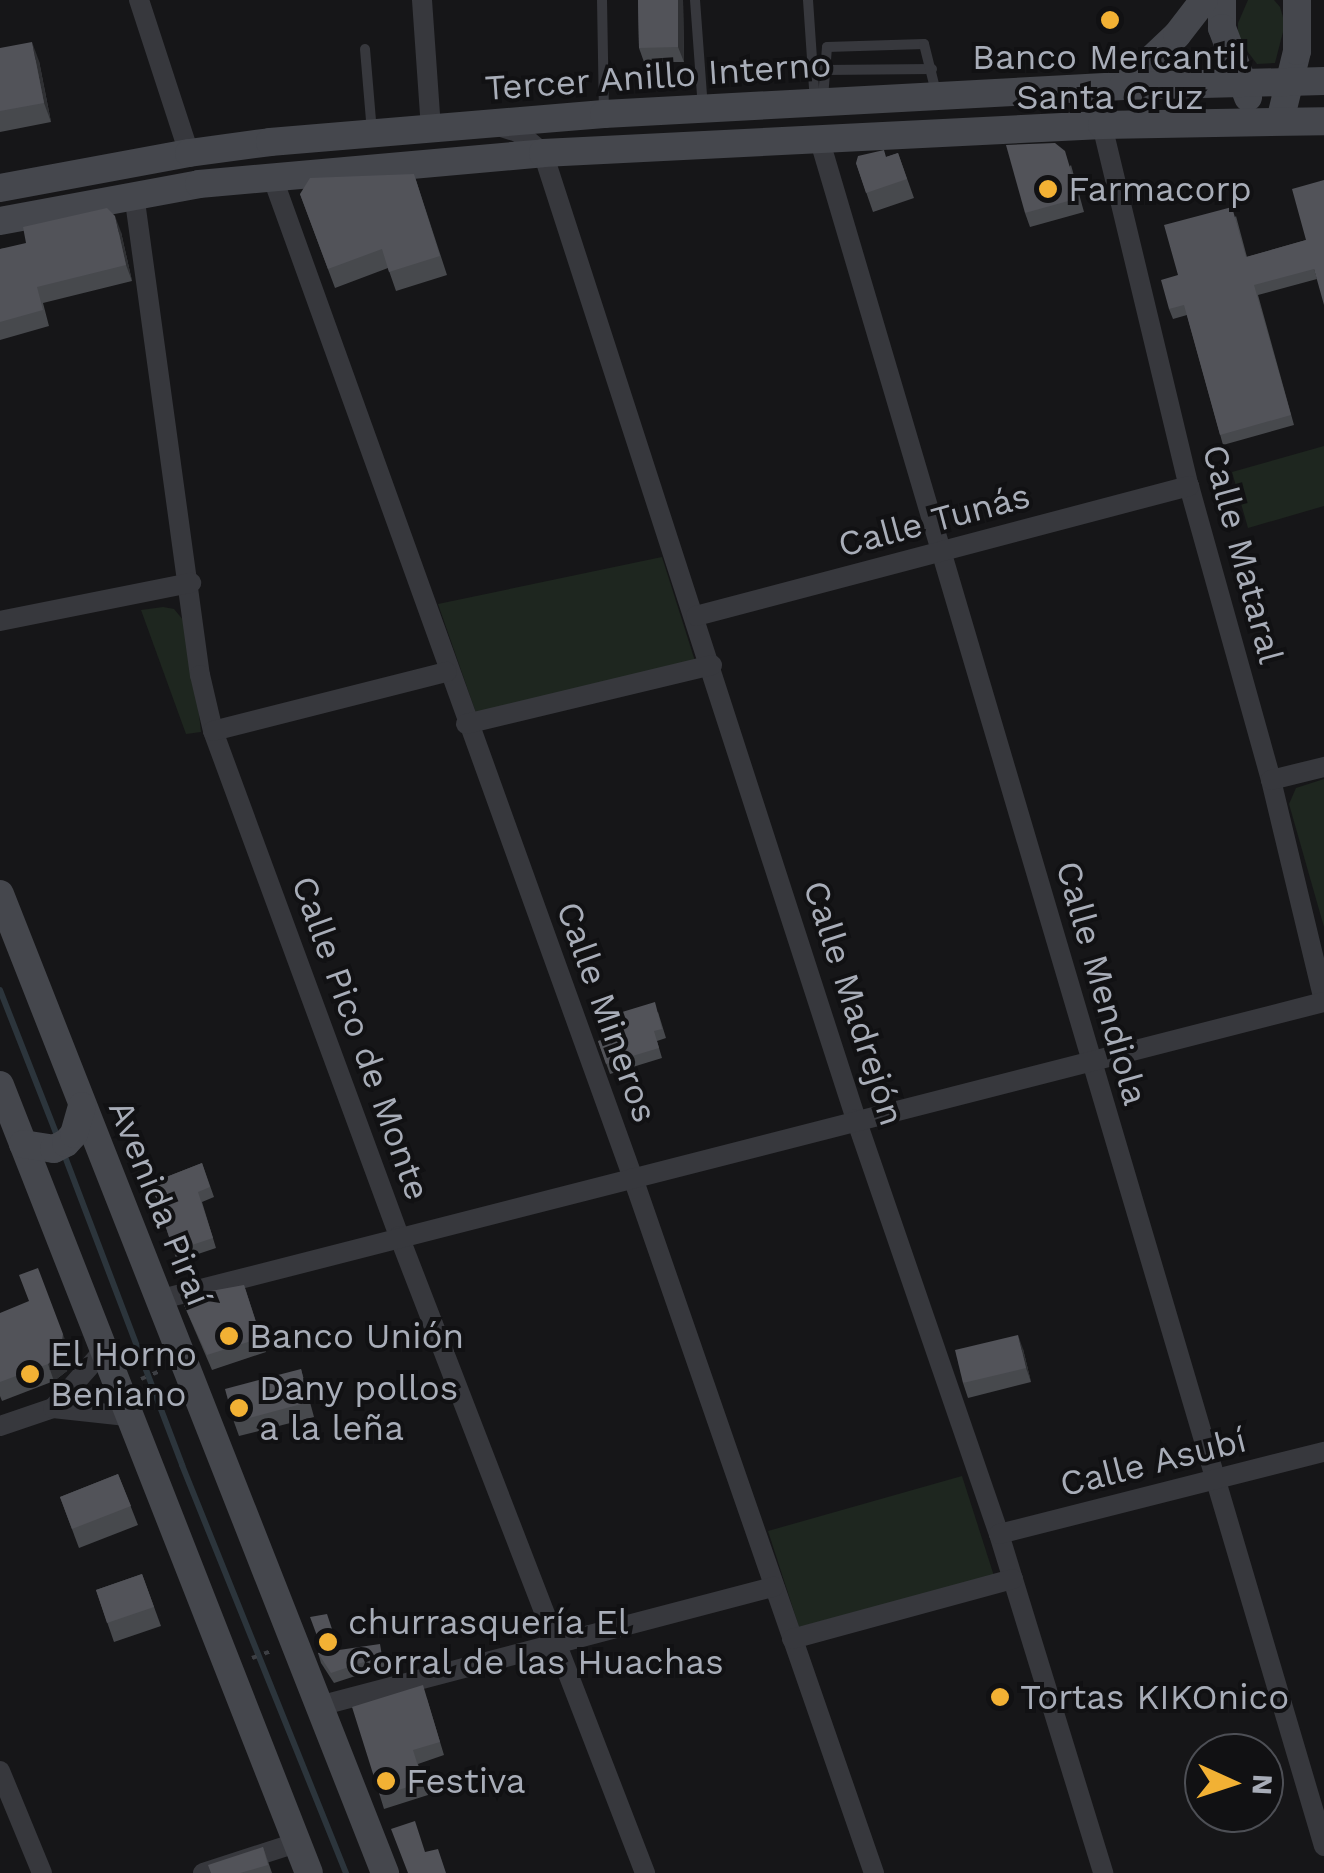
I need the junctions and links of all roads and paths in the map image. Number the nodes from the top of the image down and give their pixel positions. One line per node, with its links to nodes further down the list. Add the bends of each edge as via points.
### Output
1 (138, 0): 27 (street)
2 (422, 0): 23 (street)
3 (602, 0): 18 (lane)
4 (695, 0): 17 (lane)
5 (808, 0): 16 (lane)
6 (1297, 0): 11 (main road)
7 (1219, 3): 13 (main road); 14 (main road)
8 (365, 49): 24 (lane)
9 (932, 69): 10 (lane); 10 (lane, via 924,44 827,47); 15 (lane)
10 (824, 70): 16 (lane)
11 (1291, 81): 12 (main road, Tercer Anillo Interno); 13 (main road, Tercer Anillo Interno); 20 (main road)
12 (1324, 81)
13 (1242, 83): 14 (main road, Tercer Anillo Interno); 20 (main road)
14 (1122, 86): 15 (main road, Tercer Anillo Interno)
15 (937, 97): 16 (main road, Tercer Anillo Interno)
16 (818, 103): 17 (main road, Tercer Anillo Interno)
17 (703, 109): 18 (main road, Tercer Anillo Interno)
18 (604, 114): 21 (main road, Tercer Anillo Interno); 28 (street, via 567,124)
19 (1324, 120): 20 (main road, Tercer Anillo Interno)
20 (1270, 121): 22 (main road, Tercer Anillo Interno)
21 (484, 124): 23 (main road, Tercer Anillo Interno); 28 (street, via 518,132)
22 (1102, 125): 25 (main road, Tercer Anillo Interno); 34 (street, Calle Mataral)
23 (431, 129): 24 (main road, Tercer Anillo Interno)
24 (372, 134): 26 (main road, Tercer Anillo Interno)
25 (819, 138): 28 (main road, Tercer Anillo Interno); 35 (street, Calle Mendiola)
26 (270, 142): 27 (main road, Tercer Anillo Interno); 30 (main road, via 270,161)
27 (190, 152): 31 (main road, Tercer Anillo Interno)
28 (543, 153): 29 (main road, Tercer Anillo Interno); 37 (street, Calle Madrejón)
29 (272, 176): 30 (main road, Tercer Anillo Interno); 40 (street, Calle Mineros)
30 (199, 184): 32 (main road, Tercer Anillo Interno)
31 (0, 188)
32 (134, 194): 33 (main road, Tercer Anillo Interno); 36 (street, Calle Pico de Monte)
33 (0, 221)
34 (1188, 486): 35 (street, Calle Tunás); 44 (street, Calle Mataral)
35 (943, 551): 37 (street, Calle Tunás); 47 (street, Calle Mendiola)
36 (191, 584): 38 (street); 42 (street, Calle Pico de Monte)
37 (696, 616): 39 (street, Calle Madrejón)
38 (0, 621)
39 (712, 665): 41 (street); 50 (street, Calle Madrejón)
40 (447, 672): 41 (street, Calle Mineros); 42 (street)
41 (466, 724): 53 (street, Calle Mineros)
42 (213, 731): 54 (street, Calle Pico de Monte)
43 (1324, 767): 44 (street)
44 (1271, 780): 46 (street, Calle Mataral)
45 (0, 894): 49 (main road, Avenida Piraí)
46 (1324, 1001): 47 (street)
47 (1091, 1063): 50 (street); 63 (street, Calle Mendiola)
48 (0, 1085): 52 (main road)
49 (80, 1114): 51 (main road, Avenida Piraí); 52 (main road, via 66,1144)
50 (856, 1118): 53 (street); 64 (street, Calle Madrejón)
51 (96, 1158): 52 (main road, via 64,1156); 55 (main road, Avenida Piraí)
52 (38, 1164): 56 (main road)
53 (634, 1178): 54 (street); 66 (street, Calle Mineros)
54 (399, 1236): 55 (street); 68 (street, Calle Pico de Monte)
55 (158, 1300): 71 (main road, Avenida Piraí)
56 (103, 1351): 59 (street); 60 (main road)
57 (155, 1372): 58 (path)
58 (138, 1380)
59 (53, 1408): 60 (street); 61 (street)
60 (127, 1416): 73 (main road)
61 (0, 1426)
62 (1324, 1452): 63 (street, Calle Asubí)
63 (1215, 1480): 64 (street, Calle Asubí); 74 (street, Calle Mendiola)
64 (998, 1534): 65 (street, Calle Madrejón)
65 (1012, 1579): 67 (street); 81 (street, Calle Madrejón)
66 (774, 1587): 67 (street, Calle Mineros); 68 (street)
67 (792, 1639): 80 (street, Calle Mineros)
68 (558, 1645): 71 (street); 79 (street, Calle Pico de Monte)
69 (276, 1649): 70 (path)
70 (241, 1662)
71 (319, 1706): 78 (main road, Avenida Piraí)
72 (0, 1771): 75 (street)
73 (296, 1843): 76 (street); 77 (main road)
74 (1324, 1846)
75 (42, 1873)
76 (203, 1873)
77 (308, 1873)
78 (385, 1873)
79 (645, 1873)
80 (874, 1873)
81 (1103, 1873)

